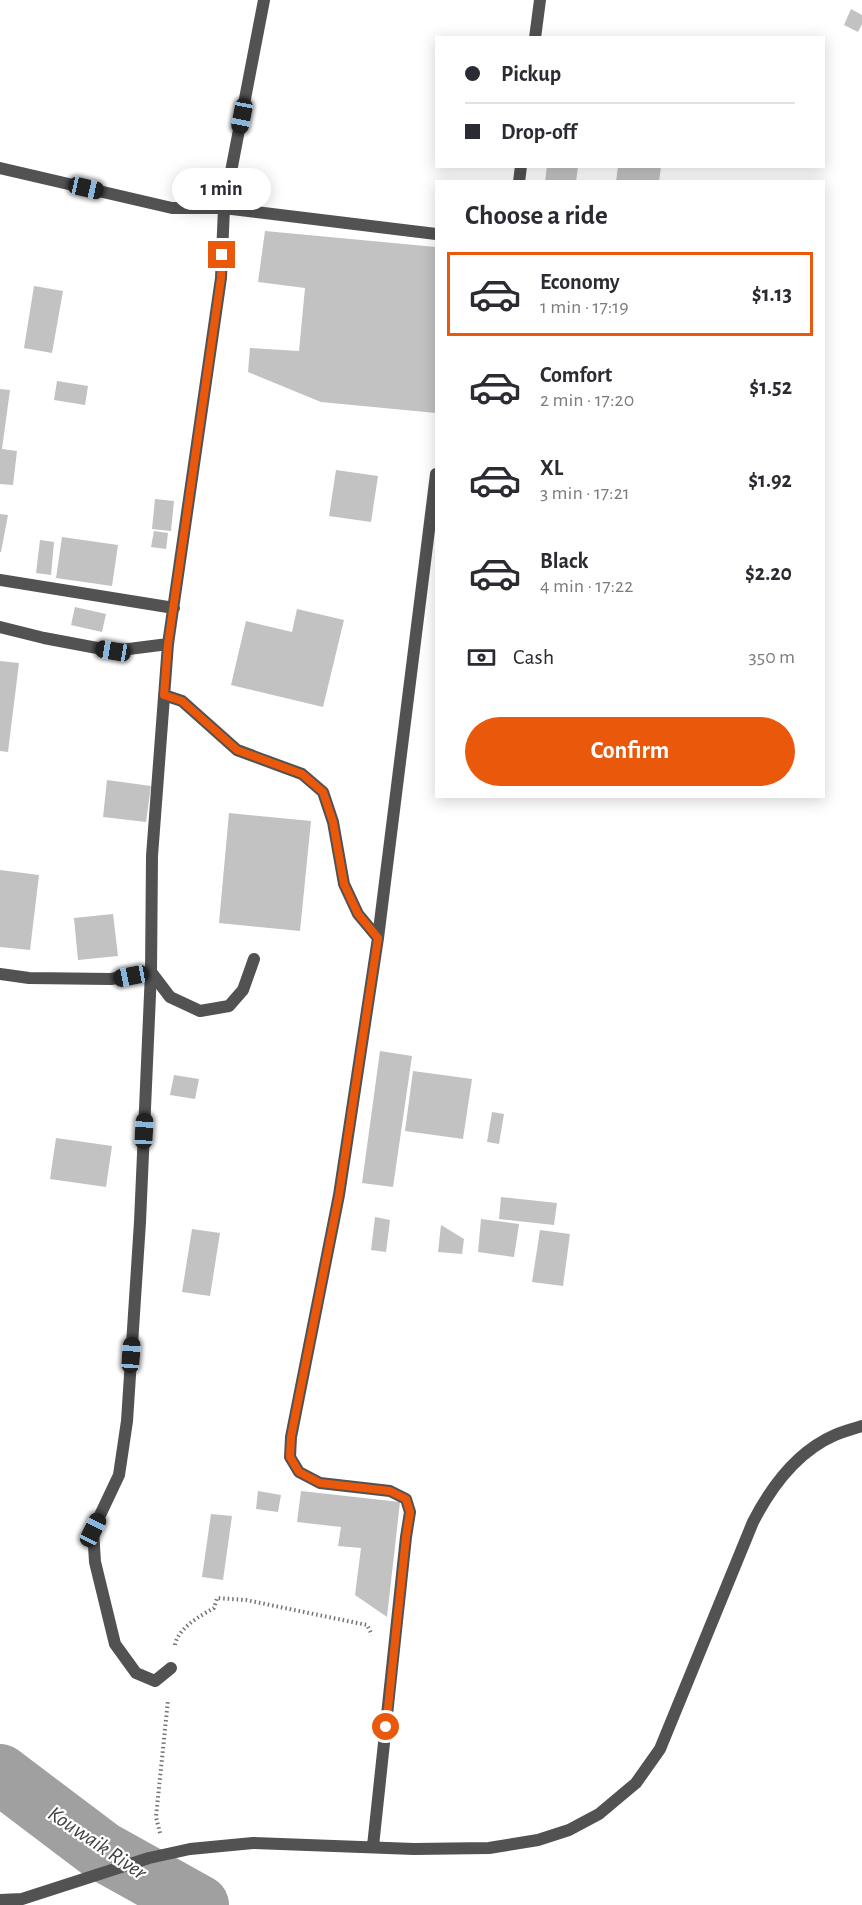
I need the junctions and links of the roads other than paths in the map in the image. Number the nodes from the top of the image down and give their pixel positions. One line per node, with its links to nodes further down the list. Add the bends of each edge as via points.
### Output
1 (264, 0): 5 (street)
2 (540, 0): 3 (street)
3 (536, 36)
4 (0, 168): 5 (street, via 172,208)
5 (224, 208): 6 (street); 9 (street, via 221,278)
6 (435, 234)
7 (435, 482): 13 (street)
8 (0, 580): 9 (street)
9 (174, 608): 11 (street)
10 (0, 627): 11 (street, via 113,651)
11 (168, 644): 12 (street)
12 (164, 695): 13 (street, via 182,701 237,750 302,774 323,792 333,822 344,884 358,914); 15 (street, via 152,856)
13 (378, 938): 19 (street, via 339,1195 290,1457 299,1472 320,1483 390,1491 406,1499 410,1512)
14 (254, 959): 15 (street, via 243,990 229,1006 200,1011 170,997)
15 (151, 972): 16 (street, via 111,980); 18 (street, via 127,1421 119,1475 93,1530 95,1562 115,1644 136,1673 155,1681)
16 (0, 974)
17 (862, 1426): 19 (street, via 834,1435 806,1452 766,1497 660,1749 636,1783 599,1814 570,1830 538,1840 489,1848)
18 (171, 1668)
19 (373, 1846): 20 (street, via 253,1843 190,1849 149,1858 22,1899)
20 (0, 1900)

